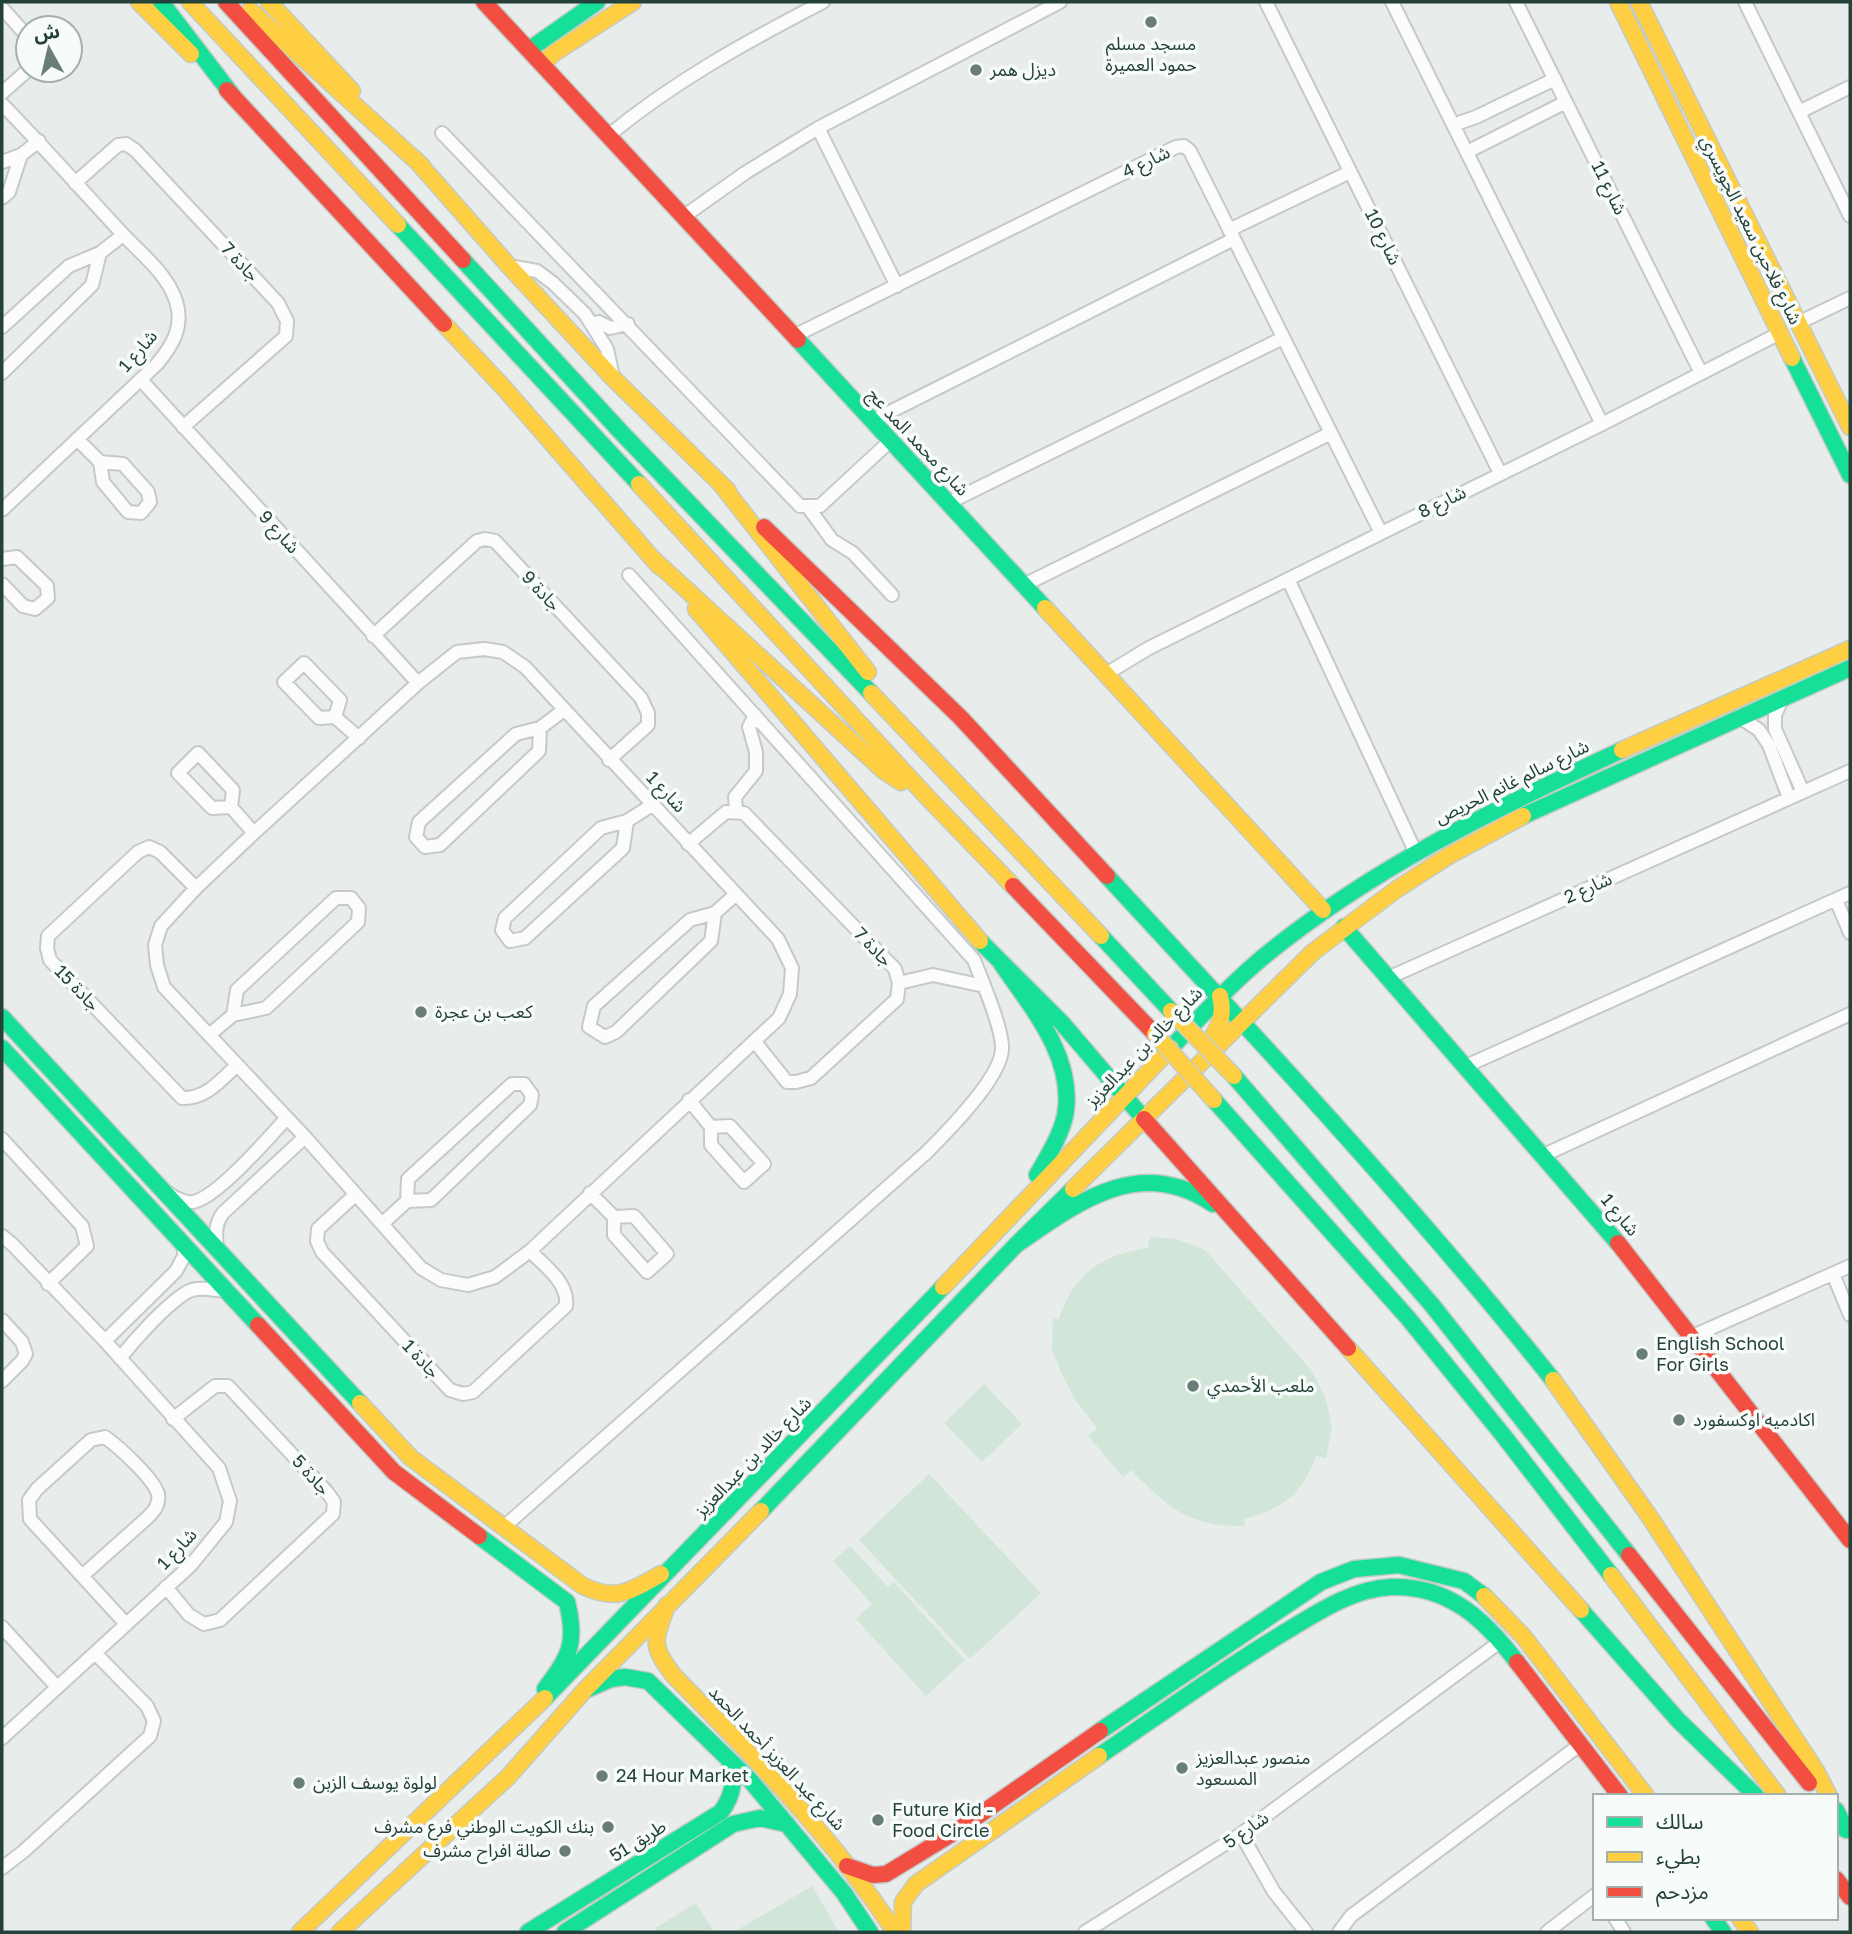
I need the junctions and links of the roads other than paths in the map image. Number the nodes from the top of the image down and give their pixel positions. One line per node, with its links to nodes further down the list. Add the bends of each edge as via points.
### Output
1 (139, 2): 24 (main road)
2 (161, 2): 24 (main road)
3 (190, 2): 102 (main road)
4 (226, 2): 90 (main road, via 620,431)
5 (241, 2): 36 (main road)
6 (270, 2): 36 (main road)
7 (484, 2): 20 (main road, شارع محمد المد عج)
8 (597, 2): 20 (main road)
9 (633, 2): 21 (main road)
10 (824, 2): 31 (street, via 736,48)
11 (1060, 2): 29 (street)
12 (1266, 2): 37 (street, شارع 10)
13 (1392, 2): 28 (street)
14 (1516, 2): 22 (street, شارع 11)
15 (1618, 2): 43 (main road, شارع فلاحبن سعيد الجويسري)
16 (1639, 2): 41 (main road, شارع فلاحبن سعيد الجويسري)
17 (1745, 2): 27 (street)
18 (2, 8): 19 (street)
19 (14, 21)
20 (530, 49): 21 (main road, شارع محمد المد عج)
21 (542, 64): 31 (main road, شارع محمد المد عج)
22 (1555, 79): 25 (street, شارع 11); 28 (street)
23 (1850, 87): 27 (street)
24 (233, 96): 77 (main road, via 504,388)
25 (1566, 102): 33 (street); 58 (street, شارع 11)
26 (2, 104): 32 (street, شارع 1)
27 (1799, 112): 40 (street)
28 (1453, 125): 33 (street)
29 (818, 128): 42 (street); 48 (street)
30 (443, 133): 52 (street)
31 (608, 136): 42 (main road, شارع محمد المد عج)
32 (39, 141): 34 (street); 38 (street, شارع 1)
33 (1467, 152): 62 (street)
34 (22, 155): 35 (street); 39 (street, via 9,192)
35 (2, 162)
36 (422, 166): 47 (main road)
37 (1350, 172): 44 (street); 69 (street, شارع 10)
38 (75, 183): 45 (street, شارع 1); 63 (street, جادة 7, via 118,145 127,144 278,303 287,321 286,336)
39 (2, 198)
40 (1849, 210)
41 (1745, 215): 43 (main road, via 1732,215); 50 (main road, شارع فلاحبن سعيد الجويسري)
42 (683, 217): 55 (main road, شارع محمد المد عج)
43 (1726, 222): 54 (main road, شارع فلاحبن سعيد الجويسري)
44 (1231, 234): 48 (street, شارع 4, via 1190,151 1178,146); 56 (street, شارع 4); 61 (street)
45 (123, 235): 46 (street); 60 (street, شارع 1, via 162,274 176,301 179,323 171,347)
46 (100, 253): 53 (street, via 69,266); 57 (street, via 92,285)
47 (509, 266): 51 (street, via 537,271); 59 (main road)
48 (897, 286): 55 (street, شارع 4)
49 (1850, 298): 50 (street)
50 (1798, 323): 64 (main road, شارع فلاحبن سعيد الجويسري)
51 (593, 324): 52 (street, via 610,328); 59 (street, via 607,349)
52 (628, 324): 73 (street, via 800,506)
53 (2, 327)
54 (1780, 333): 58 (street, شارع 8); 70 (main road, شارع فلاحبن سعيد الجويسري)
55 (794, 335): 61 (main road, شارع محمد المد عج)
56 (1283, 338): 65 (street, شارع 4); 72 (street)
57 (2, 373)
58 (1701, 373): 62 (street, شارع 8)
59 (613, 378): 71 (main road)
60 (141, 380): 63 (street, شارع 9); 66 (street, شارع 1)
61 (872, 421): 67 (main road, شارع محمد المد عج)
62 (1602, 424): 69 (street, شارع 8)
63 (183, 427): 83 (street, شارع 9)
64 (1850, 427)
65 (1331, 433): 75 (street, شارع 4); 81 (street)
66 (77, 439): 68 (street); 74 (street, شارع 1)
67 (890, 441): 72 (main road, شارع محمد المد عج); 73 (street, via 820,506)
68 (100, 462): 68 (street, via 123,464 148,492 150,502 141,513 128,512 103,482)
69 (1500, 473): 75 (street, شارع 8)
70 (1850, 475)
71 (720, 483): 90 (main road, via 866,669); 122 (main road, via 961,718)
72 (948, 503): 81 (main road, شارع محمد المد عج)
73 (808, 507): 82 (street, via 832,540 853,553)
74 (2, 510)
75 (1381, 533): 79 (street, شارع 8)
76 (2, 559): 80 (street, via 17,557 47,586 48,598 35,609 23,606)
77 (653, 559): 102 (main road, via 883,770); 118 (main road)
78 (629, 575): 91 (street)
79 (1288, 579): 86 (street, شارع 8, via 1149,648); 109 (street)
80 (2, 584)
81 (1024, 585): 86 (main road, شارع محمد المد عج)
82 (892, 595)
83 (373, 636): 87 (street, شارع 9); 97 (street, جادة 9, via 477,541 495,541 640,698 648,713 648,725)
84 (1850, 649): 96 (main road, شارع سالم غانم الحريص)
85 (1850, 668): 88 (main road, شارع سالم غانم الحريص)
86 (1107, 674): 114 (main road, شارع محمد المد عج)
87 (418, 683): 89 (street, شارع 1, via 457,652 493,650 525,667); 95 (street, شارع 1)
88 (1782, 699): 93 (main road, شارع سالم غانم الحريص); 100 (street, via 1775,729)
89 (564, 710): 94 (street); 97 (street, شارع 1)
90 (889, 711): 204 (main road, bridge, via 1234,1076 1432,1306)
91 (755, 715): 105 (street, via 749,727 756,771 736,797); 121 (street, via 974,960)
92 (335, 717): 92 (street, via 319,718 284,682 304,663 340,699); 95 (street)
93 (1741, 718): 99 (main road, شارع سالم غانم الحريص); 101 (street, via 1759,730 1769,745)
94 (540, 728): 94 (street, via 516,734 419,822 416,837 425,847 440,845 539,751)
95 (359, 738): 107 (street, شارع 1)
96 (1609, 756): 99 (main road, via 1606,768); 109 (main road, شارع سالم غانم الحريص)
97 (609, 760): 103 (street, شارع 1)
98 (1850, 771): 100 (street, شارع 2)
99 (1617, 775): 116 (main road, شارع سالم غانم الحريص, via 1526,814 1461,849)
100 (1802, 792): 101 (street, شارع 2)
101 (1789, 798): 119 (street, شارع 2)
102 (930, 800): 203 (main road, bridge, via 1155,1034 1406,1315 1529,1467)
103 (652, 805): 106 (street); 108 (street, شارع 1)
104 (231, 807): 104 (street, via 212,808 178,773 198,753 233,790); 107 (street)
105 (736, 811): 108 (street, via 726,811); 120 (street, جادة 7, via 744,813 895,969)
106 (627, 821): 106 (street, via 601,828 505,918 502,930 510,941 525,938 623,848)
107 (254, 833): 110 (street, شارع 1)
108 (688, 844): 112 (street, شارع 1)
109 (1415, 851): 114 (main road, شارع سالم غانم الحريص)
110 (196, 888): 128 (street, شارع 1, via 161,926 155,945 164,987); 131 (street, جادة 15, via 160,852 149,848 138,852 48,936 47,948 50,960 182,1098 204,1095)
111 (1850, 893): 113 (street)
112 (735, 895): 115 (street); 129 (street, شارع 1, via 778,939 792,968 790,994 779,1018)
113 (1836, 900): 117 (street); 132 (street)
114 (1323, 910): 122 (main road, شارع سالم غانم الحريص, via 1272,948)
115 (715, 913): 115 (street, via 691,920 594,1006 589,1027 605,1037 616,1032 711,941)
116 (1344, 927): 119 (main road, شارع 1); 126 (main road, شارع سالم غانم الحريص)
117 (1850, 933)
118 (1001, 963): 137 (main road, via 1062,1023); 152 (main road, via 1052,1039 1064,1067 1067,1109 1054,1152)
119 (1388, 978): 132 (main road, شارع 1)
120 (899, 983): 121 (street, via 933,975); 129 (street, جادة 7, via 897,999 811,1078 787,1082)
121 (984, 986): 176 (street, via 1003,1045 1000,1063 959,1120)
122 (1220, 996): 126 (main road); 127 (main road, شارع خالد بن عبدالعزيز); 134 (main road, via 1224,1011 1218,1029)
123 (1850, 1014): 145 (street)
124 (233, 1015): 124 (street, via 266,1008 358,922 359,908 351,898 336,898 237,990); 128 (street)
125 (2, 1017): 133 (main road)
126 (1241, 1021): 134 (main road); 205 (main road, via 1474,1281 1558,1386 1649,1516)
127 (1196, 1022): 137 (main road, شارع خالد بن عبدالعزيز); 141 (main road, via 1144,1090)
128 (209, 1035): 131 (street, شارع 1)
129 (755, 1042): 138 (street, شارع 1)
130 (2, 1048): 135 (main road)
131 (237, 1065): 140 (street, شارع 1)
132 (1466, 1066): 145 (main road, شارع 1)
133 (51, 1069): 135 (main road, via 50,1084); 136 (main road)
134 (1184, 1080): 141 (main road)
135 (37, 1087): 139 (main road)
136 (74, 1094): 139 (main road, via 60,1098); 146 (main road)
137 (1125, 1096): 141 (main road); 152 (main road, شارع خالد بن عبدالعزيز)
138 (689, 1100): 142 (street); 147 (street, شارع 1)
139 (58, 1110): 156 (main road)
140 (286, 1119): 143 (street, شارع 1); 146 (street, via 212,1194 193,1202)
141 (1144, 1119): 153 (main road); 155 (main road)
142 (711, 1127): 142 (street, via 711,1145 744,1182 764,1164 730,1126)
143 (305, 1137): 148 (street, شارع 1); 157 (street, via 223,1213 215,1231)
144 (2, 1139): 161 (street, via 82,1226 87,1246)
145 (1544, 1155): 165 (main road, شارع 1)
146 (166, 1192): 157 (main road)
147 (590, 1193): 150 (street); 158 (street, شارع 1)
148 (355, 1195): 151 (street, شارع 1); 158 (street, جادة 1, via 318,1230 322,1252 450,1390 473,1392 566,1306 564,1286)
149 (407, 1201): 149 (street, via 431,1200 530,1105 532,1095 524,1084 512,1084 408,1179); 151 (street)
150 (614, 1217): 150 (street, via 614,1235 647,1272 667,1254 634,1216)
151 (383, 1223): 158 (street, شارع 1, via 421,1268 441,1280 468,1285 495,1277)
152 (1002, 1224): 170 (main road, شارع خالد بن عبدالعزيز)
153 (1240, 1225): 155 (main road, via 1197,1194 1134,1182 1098,1192); 202 (main road, via 1669,1711)
154 (2, 1236): 161 (street, شارع 1)
155 (1016, 1245): 173 (main road)
156 (184, 1246): 162 (main road); 166 (street, via 176,1271)
157 (218, 1250): 167 (main road)
158 (530, 1251)
159 (1850, 1266): 160 (street)
160 (1833, 1274): 163 (street); 165 (street)
161 (48, 1284): 166 (street, شارع 1)
162 (225, 1292): 168 (street, via 188,1291); 169 (main road)
163 (1850, 1315)
164 (2, 1320): 171 (street, via 22,1342 26,1354)
165 (1693, 1336): 177 (main road, شارع 1)
166 (105, 1341): 168 (street, شارع 1)
167 (312, 1350): 169 (main road, via 317,1371 309,1373); 172 (main road)
168 (120, 1357): 175 (street, شارع 1)
169 (296, 1364): 174 (main road)
170 (859, 1375): 173 (main road, via 872,1372 878,1376); 178 (main road, شارع خالد بن عبدالعزيز)
171 (2, 1381)
172 (342, 1382): 174 (main road, via 327,1386); 176 (main road, via 411,1458)
173 (879, 1390): 183 (main road)
174 (325, 1396): 182 (main road, via 394,1472)
175 (173, 1419): 181 (street, شارع 1, via 219,1468 230,1501 226,1522); 181 (street, جادة 5, via 215,1386 228,1386 334,1502 333,1514 220,1620 204,1624 189,1615)
176 (505, 1526): 180 (main road)
177 (1850, 1540)
178 (674, 1566): 180 (main road, via 632,1591 609,1595 591,1591); 196 (main road, شارع خالد بن عبدالعزيز)
179 (82, 1576): 179 (street, via 30,1519 29,1500 91,1440 105,1437 154,1485 158,1502 148,1518); 184 (street)
180 (572, 1577): 182 (main road, via 574,1593)
181 (166, 1587): 184 (street, شارع 1)
182 (556, 1592): 196 (main road, via 567,1602 571,1620 569,1658)
183 (667, 1605): 193 (main road, شارع عبد العزيز أحمد الحمد, via 655,1639 659,1657); 194 (main road)
184 (126, 1624): 188 (street, شارع 1)
185 (2, 1627): 192 (street)
186 (1501, 1642): 190 (main road, via 1457,1602 1417,1589 1392,1587 1368,1590 1329,1606); 198 (main road); 209 (street, شارع 5)
187 (1227, 1645): 189 (main road); 190 (main road); 201 (main road, via 1321,1582 1354,1569 1399,1564 1464,1581 1522,1636)
188 (95, 1653): 192 (street, شارع 1); 213 (street, via 147,1706 154,1721 150,1736)
189 (1209, 1657): 191 (main road); 207 (main road)
190 (1238, 1661): 191 (main road)
191 (1222, 1673): 211 (main road)
192 (57, 1687): 197 (street, شارع 1)
193 (686, 1688): 195 (main road, via 671,1688); 212 (main road, شارع عبد العزيز أحمد الحمد, via 807,1814)
194 (584, 1691): 195 (main road, شارع عبد العزيز أحمد الحمد, via 617,1676 635,1675); 219 (main road, via 508,1777)
195 (670, 1703): 199 (main road, شارع عبد العزيز أحمد الحمد)
196 (514, 1730): 218 (main road, شارع خالد بن عبدالعزيز)
197 (2, 1738)
198 (1580, 1744): 200 (main road); 227 (street, via 1351,1916)
199 (729, 1760): 206 (main road, شارع عبد العزيز أحمد الحمد); 208 (main road, طريق 51, via 734,1788 731,1799 721,1812)
200 (1618, 1794)
201 (1644, 1794)
202 (1754, 1794)
203 (1776, 1794)
204 (1817, 1794)
205 (1828, 1794)
206 (787, 1824): 210 (main road, طريق 51, via 752,1817); 222 (main road, شارع عبد العزيز أحمد الحمد)
207 (955, 1832): 211 (main road); 212 (main road, via 886,1874 873,1875)
208 (685, 1834): 210 (main road); 220 (main road, طريق 51)
209 (1241, 1834): 225 (street, شارع 5); 226 (street, via 1275,1892)
210 (696, 1846): 217 (main road, طريق 51)
211 (966, 1847): 224 (main road, via 908,1891 899,1911)
212 (847, 1866): 223 (main road, شارع عبد العزيز أحمد الحمد)
213 (2, 1868)
214 (1838, 1882): 216 (main road)
215 (1593, 1897): 228 (street)
216 (1850, 1897)
217 (589, 1924): 221 (main road, طريق 51)
218 (299, 1932)
219 (341, 1932)
220 (528, 1932)
221 (565, 1932)
222 (870, 1932)
223 (895, 1932)
224 (902, 1932)
225 (1085, 1932)
226 (1306, 1932)
227 (1337, 1932)
228 (1547, 1932)

